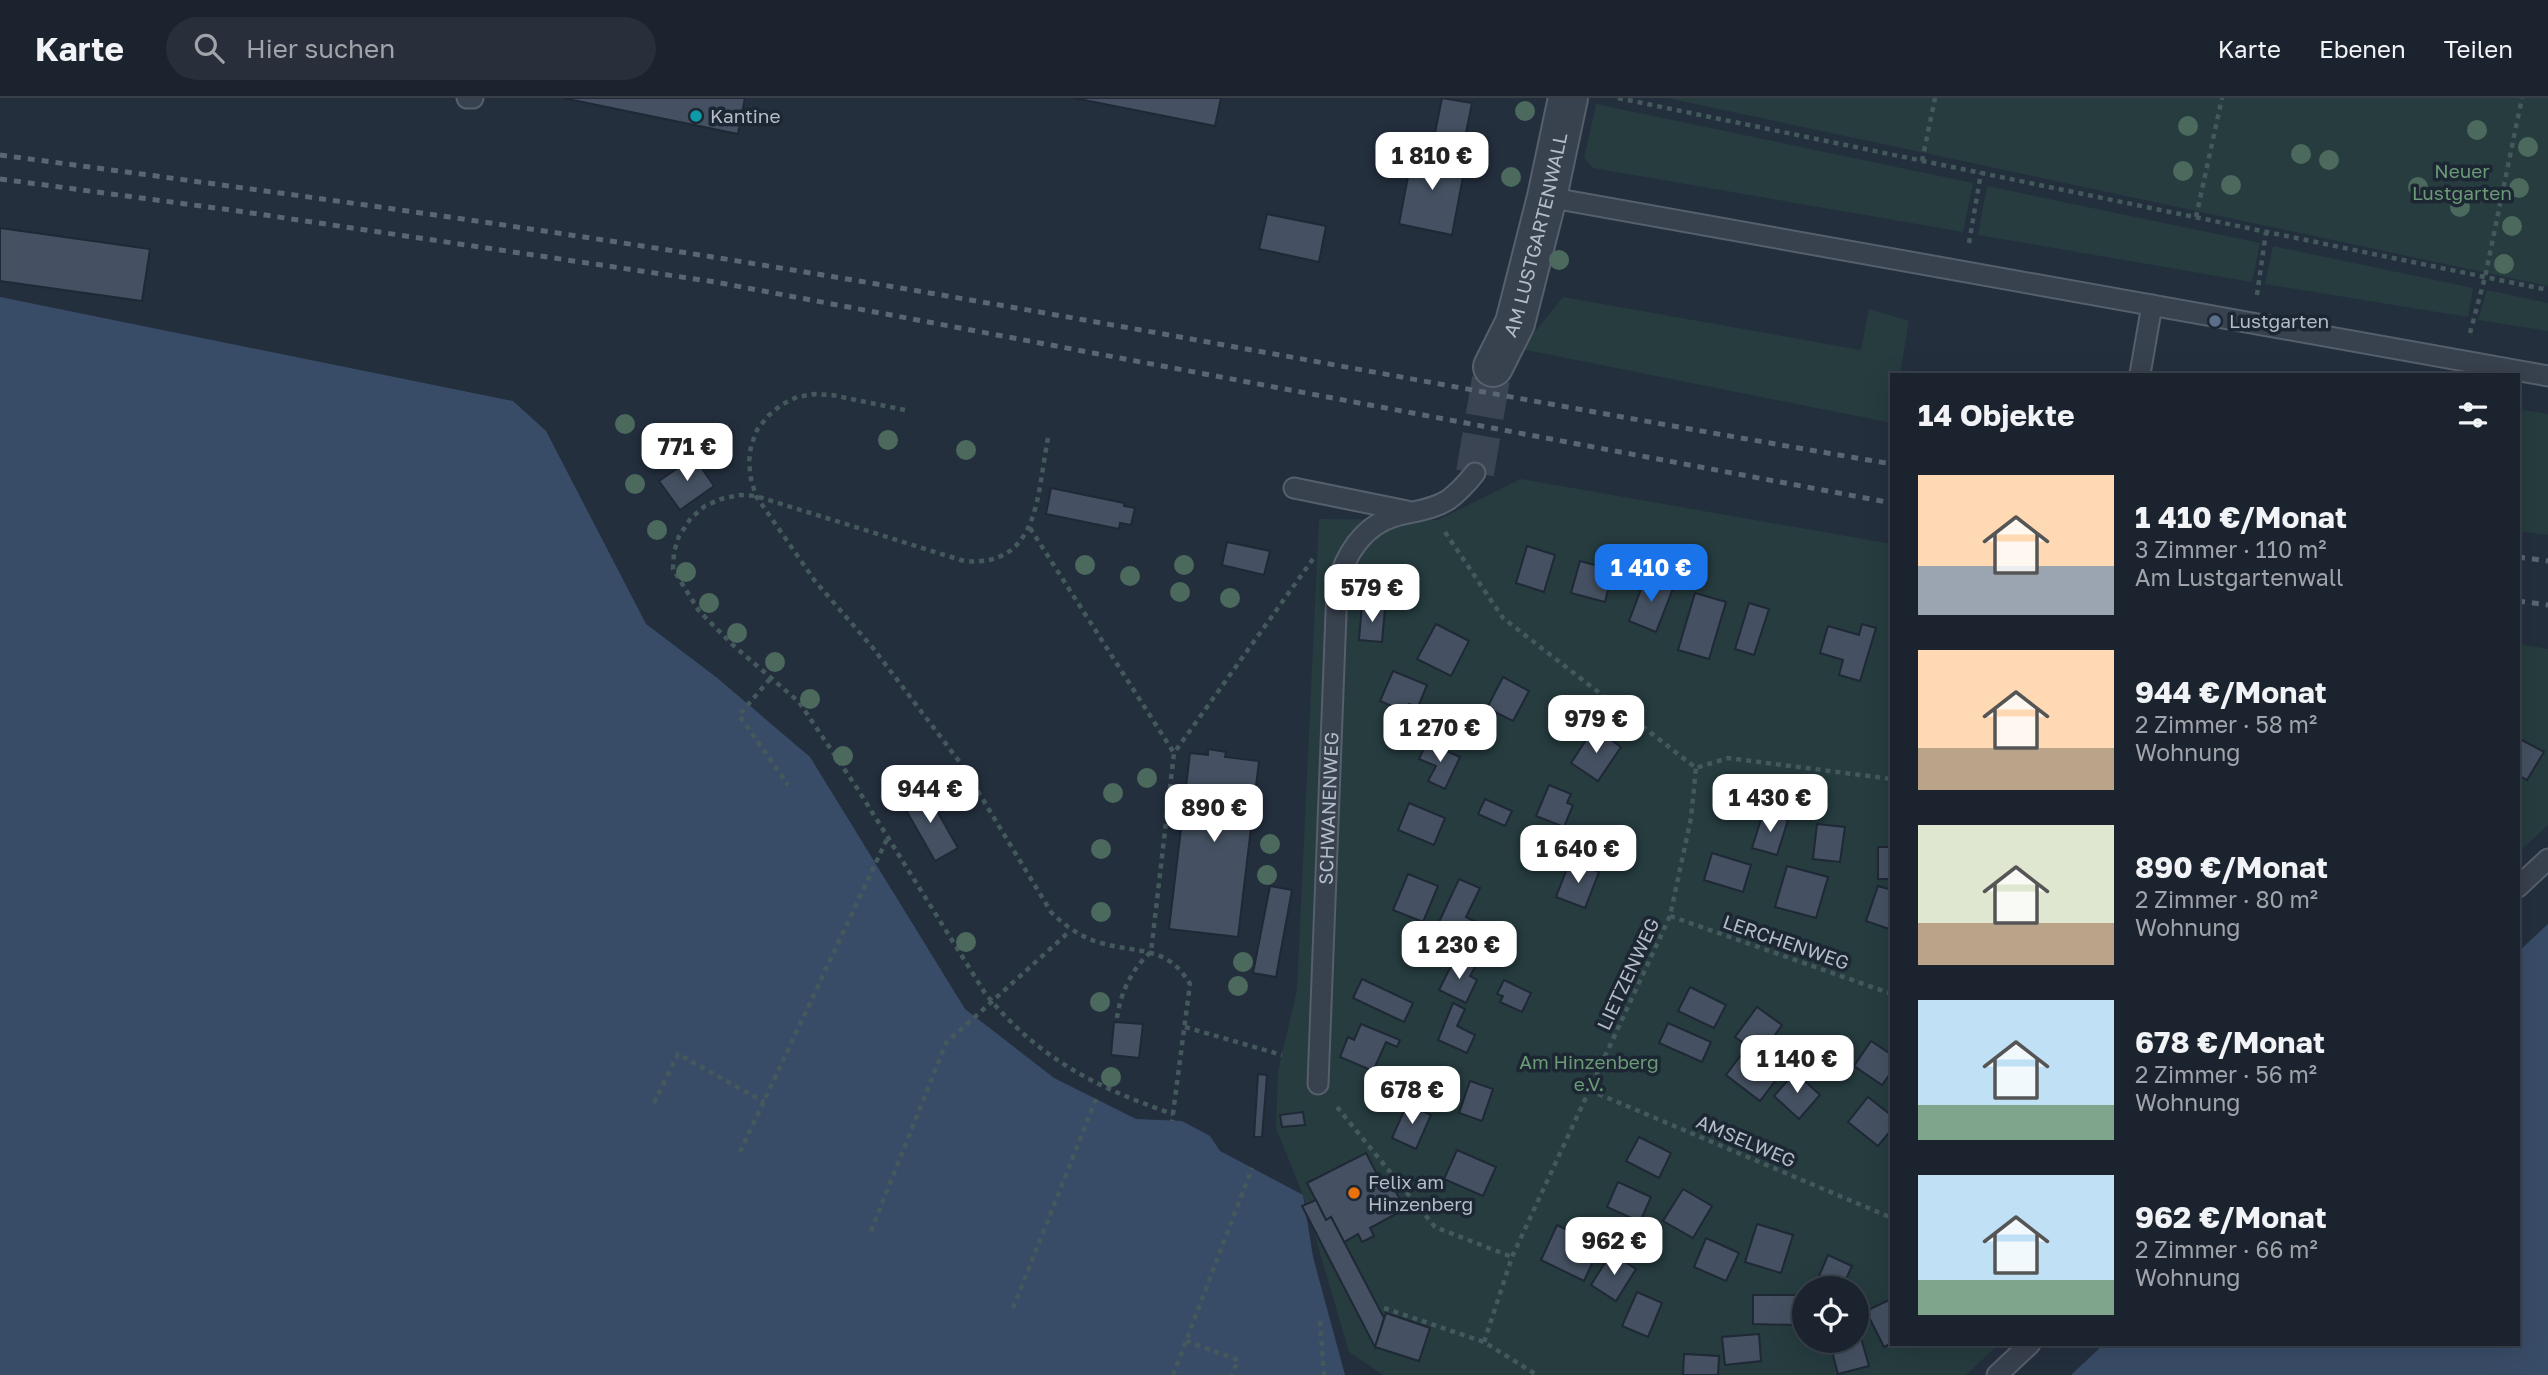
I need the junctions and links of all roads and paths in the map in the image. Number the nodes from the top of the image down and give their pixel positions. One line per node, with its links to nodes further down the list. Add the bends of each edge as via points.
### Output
1 (467, 98): 2 (lane)
2 (473, 98)
3 (1568, 98): 10 (street, AM LUSTGARTENWALL)
4 (1618, 98): 8 (path)
5 (1935, 98): 8 (path)
6 (2222, 98): 11 (path)
7 (2522, 98): 14 (path)
8 (1922, 161): 9 (path)
9 (1981, 173): 11 (path); 13 (path)
10 (1547, 197): 13 (lane); 19 (street, AM LUSTGARTENWALL, via 1515,323)
11 (2196, 217): 12 (path)
12 (2266, 232): 14 (path); 17 (path)
13 (1964, 271): 16 (lane)
14 (2485, 277): 15 (path); 18 (path)
15 (2548, 290)
16 (2151, 305): 17 (lane); 20 (lane)
17 (2252, 323): 18 (lane)
18 (2463, 361): 21 (lane)
19 (1493, 367)
20 (2140, 373)
21 (2548, 376)
22 (905, 410): 26 (path, via 814,394 781,405 757,430 751,446)
23 (1048, 438): 28 (path)
24 (1475, 473): 27 (lane, via 1447,500)
25 (1294, 488): 27 (lane)
26 (756, 496): 28 (path, via 979,563 1009,552); 30 (path, via 721,499 691,518 679,536 673,569 699,611); 39 (path, via 815,582 873,648 962,765 1051,912)
27 (1411, 512): 29 (lane, via 1375,526); 32 (path, via 1444,530 1503,618)
28 (1030, 528): 31 (path)
29 (1354, 546): 31 (path, via 1317,552); 46 (lane, SCHWANENWEG, via 1337,587)
30 (770, 679): 34 (path, via 740,715); 35 (path, via 799,702)
31 (1174, 753): 40 (path)
32 (1696, 768): 33 (path, via 1728,758); 38 (path, LIETZENWEG, via 1691,818)
33 (1890, 779)
34 (788, 785)
35 (888, 838): 42 (path); 50 (path)
36 (2548, 859): 37 (lane)
37 (2520, 885)
38 (1670, 916): 41 (path, LERCHENWEG); 47 (path, LIETZENWEG)
39 (1070, 930): 40 (path, via 1101,943); 42 (path)
40 (1150, 952): 43 (path, via 1138,963); 44 (path, via 1170,960 1191,984)
41 (1890, 993)
42 (992, 1002): 51 (path, via 1052,1058 1082,1077); 56 (path, via 946,1043)
43 (1117, 1018)
44 (1185, 1027): 45 (path); 51 (path)
45 (1282, 1055)
46 (1318, 1084): 57 (path, via 1435,1227)
47 (1589, 1090): 55 (path, AMSELWEG); 57 (path, LIETZENWEG)
48 (1096, 1099): 58 (path)
49 (654, 1102): 50 (path, via 678,1054)
50 (764, 1102): 53 (path)
51 (1174, 1114): 52 (path)
52 (1172, 1121)
53 (740, 1152)
54 (1252, 1168): 61 (path)
55 (1890, 1217)
56 (871, 1231)
57 (1512, 1256): 62 (path, LIETZENWEG)
58 (1013, 1308)
59 (1384, 1308): 62 (path)
60 (1320, 1321): 67 (path)
61 (1186, 1341): 65 (path); 66 (path, via 1238,1360)
62 (1484, 1342): 64 (path)
63 (2028, 1346): 68 (lane)
64 (1533, 1374)
65 (1173, 1375)
66 (1232, 1375)
67 (1324, 1375)
68 (1997, 1375)

